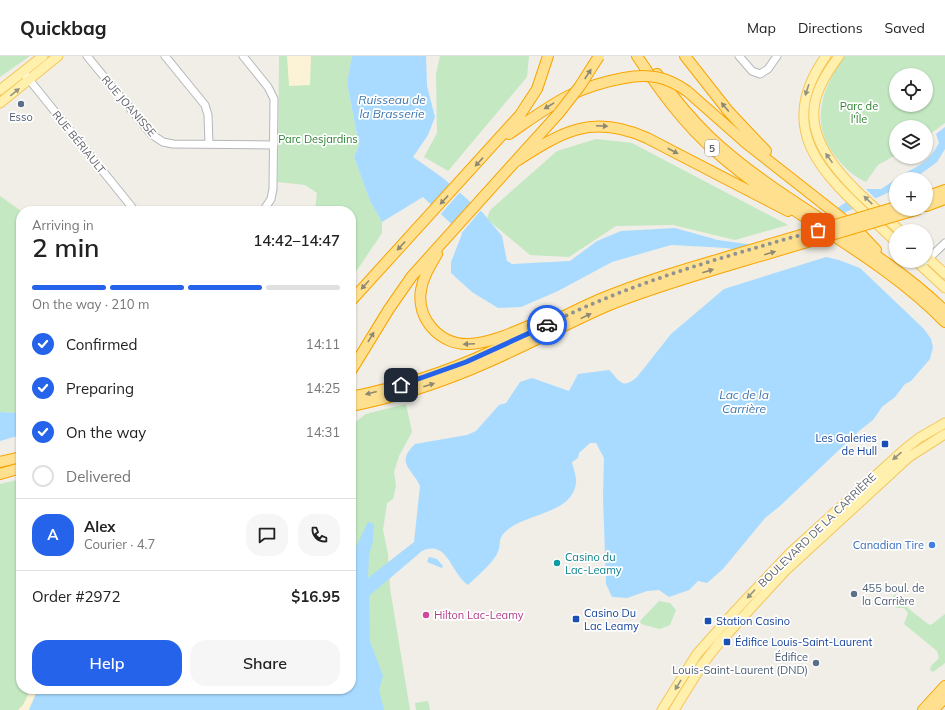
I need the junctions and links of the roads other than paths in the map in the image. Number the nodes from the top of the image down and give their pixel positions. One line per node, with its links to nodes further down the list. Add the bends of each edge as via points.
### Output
1 (43, 56): 15 (main road)
2 (58, 56): 16 (main road)
3 (87, 56): 19 (street, RUE JOANISSE, via 155,137 173,144)
4 (165, 56): 19 (street, via 205,105 208,114)
5 (243, 56): 21 (street, via 273,94)
6 (548, 56): 20 (highway, via 542,78 531,100)
7 (599, 56): 22 (highway, one-way to 7, bridge, via 559,113)
8 (637, 56): 29 (highway, 5, via 665,98 702,138 740,171)
9 (645, 56): 29 (highway, 5, via 675,98 711,138)
10 (685, 56): 23 (highway, one-way to 10, via 732,115)
11 (739, 56): 12 (street, via 752,71 760,74 768,69)
12 (777, 56)
13 (826, 56): 34 (main road, one-way to 34, via 813,75 806,94 804,128 810,149 818,163)
14 (839, 56): 32 (main road, one-way to 14, via 855,187 828,157 821,145 815,124 817,94)
15 (23, 72): 16 (street, RUE BÉRIAULT); 17 (main road)
16 (29, 80): 18 (main road, one-way to 16); 26 (street, RUE BÉRIAULT)
17 (0, 90)
18 (0, 103)
19 (209, 144): 21 (street, RUE JOANISSE)
20 (495, 144): 23 (highway, one-way to 20, bridge, via 688,92 672,82 653,76 624,78 591,86 566,96); 44 (highway, one-way to 44)
21 (274, 145): 27 (street, via 272,195)
22 (515, 162): 31 (highway, one-way to 31, via 563,133 587,127 628,130); 35 (highway)
23 (798, 182): 41 (highway, via 849,224)
24 (942, 196): 25 (highway)
25 (933, 202)
26 (131, 206)
27 (266, 206)
28 (889, 209): 38 (highway, bridge)
29 (811, 216): 31 (highway, 5); 33 (highway, 5)
30 (893, 216): 38 (highway, one-way to 30, bridge)
31 (816, 224): 33 (highway, 5, bridge)
32 (893, 224)
33 (834, 231): 41 (highway, 5); 47 (highway, 5, via 898,280)
34 (889, 235)
35 (446, 238): 45 (highway, one-way to 35, via 485,342 466,344 448,340 437,334 429,324 422,310 420,298 425,275); 48 (highway, one-way to 35, via 400,292)
36 (945, 242): 37 (street)
37 (933, 252)
38 (732, 260): 45 (highway, via 644,282); 50 (highway, one-way to 38, via 440,382 499,358 626,298)
39 (933, 266): 42 (main road)
40 (930, 268): 43 (main road)
41 (896, 269): 46 (highway, 5)
42 (945, 274)
43 (945, 288)
44 (356, 295)
45 (588, 305): 49 (highway, one-way to 49, via 456,366 408,383)
46 (945, 311)
47 (945, 322)
48 (356, 363)
49 (356, 396)
50 (356, 405)
51 (945, 423): 59 (main road, BOULEVARD DE LA CARRIÈRE, one-way to 59, via 905,449 784,559 701,650)
52 (945, 434): 60 (main road, BOULEVARD DE LA CARRIÈRE, via 909,457 785,571 719,643)
53 (16, 458): 54 (highway)
54 (0, 462)
55 (16, 469): 56 (highway)
56 (0, 474)
57 (945, 686): 61 (highway)
58 (945, 698): 62 (highway)
59 (662, 710)
60 (674, 710)
61 (922, 710)
62 (934, 710)

